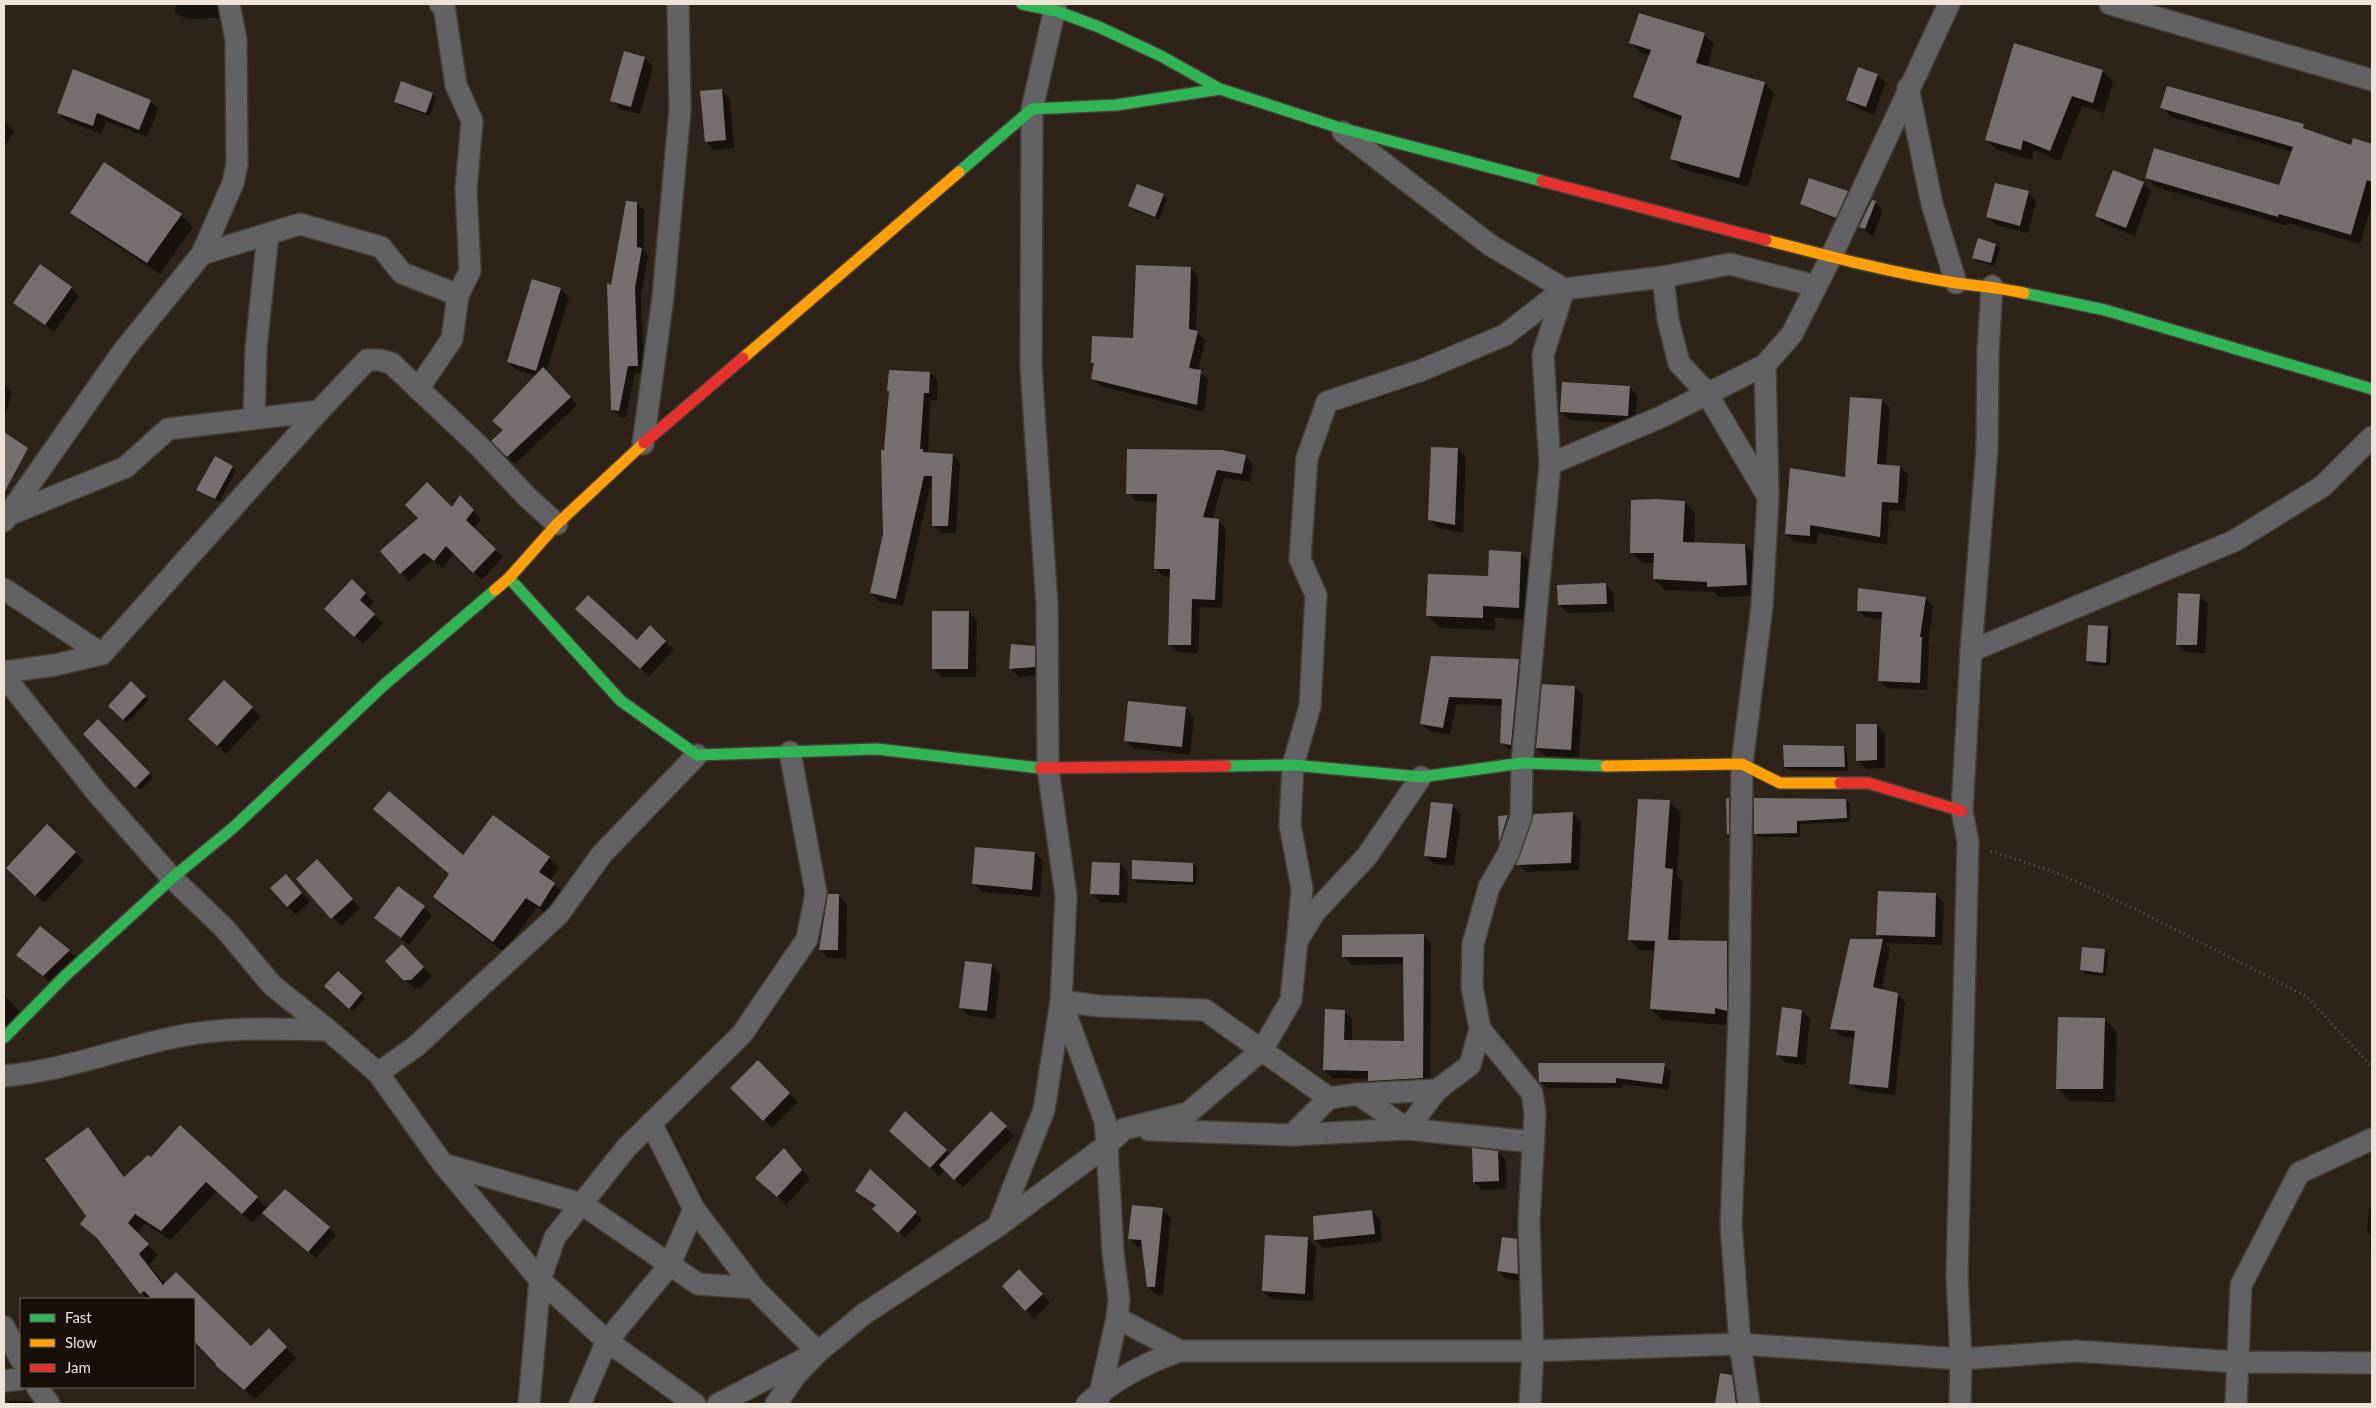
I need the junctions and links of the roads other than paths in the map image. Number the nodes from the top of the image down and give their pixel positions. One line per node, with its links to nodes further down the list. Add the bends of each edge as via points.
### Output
1 (229, 4): 14 (street, via 236,40 237,164 233,183)
2 (440, 4): 21 (street, via 444,6 456,85 472,121 466,189 470,271)
3 (678, 4): 29 (street, via 680,109 663,297)
4 (1022, 4): 7 (street)
5 (1949, 4): 10 (street)
6 (2110, 4): 8 (street)
7 (1056, 7): 9 (street); 11 (street)
8 (2372, 80)
9 (1220, 88): 11 (street, via 1116,105); 12 (street)
10 (1908, 88): 15 (street); 17 (street, via 1932,204)
11 (1032, 109): 29 (street); 45 (street, via 1031,367 1047,605)
12 (1337, 127): 15 (street); 20 (street, via 1490,245)
13 (268, 234): 14 (street); 21 (street, via 300,224 381,247 402,273); 27 (street, via 256,348)
14 (202, 254): 32 (street, via 124,350)
15 (1831, 257): 17 (street); 18 (street)
16 (1663, 277): 18 (street, via 1730,264); 20 (street); 25 (street, via 1668,320 1679,362)
17 (1956, 283): 19 (street)
18 (1816, 286): 22 (street, via 1792,334)
19 (1992, 286): 24 (street, via 2105,310); 36 (street, via 1987,449)
20 (1564, 289): 30 (street, via 1543,355); 44 (street, via 1505,335 1422,370 1327,402 1307,458 1300,559 1316,595 1316,604 1310,706)
21 (458, 295): 23 (street, via 452,340)
22 (1765, 365): 25 (street); 31 (street)
23 (418, 388): 26 (street, via 390,363 367,360); 33 (street)
24 (2372, 389)
25 (1706, 392): 30 (street, via 1661,417); 31 (street)
26 (319, 411): 27 (street); 37 (street)
27 (254, 418): 32 (street, via 168,429 126,467)
28 (2372, 437): 36 (street, via 2323,486 2234,542)
29 (643, 444): 33 (street)
30 (1550, 464): 42 (street)
31 (1768, 497): 43 (street, via 1762,606)
32 (5, 518)
33 (557, 524): 34 (street)
34 (509, 578): 41 (street, via 621,701); 48 (street, via 384,685 234,827)
35 (4, 589): 37 (street)
36 (1971, 652): 47 (street)
37 (102, 654): 38 (street)
38 (4, 672)
39 (4, 676): 48 (street, via 98,794)
40 (790, 752): 41 (street); 45 (street, via 877,749); 60 (street, via 816,893 807,939 742,1034)
41 (697, 755): 55 (street, via 602,854 558,915 415,1047)
42 (1522, 764): 43 (street); 46 (street); 51 (street, via 1521,817 1508,854 1489,887 1473,944 1472,987)
43 (1742, 764): 47 (street, via 1780,783 1868,784); 77 (street, via 1739,1018 1731,1225)
44 (1293, 765): 45 (street); 46 (street); 49 (street, via 1290,825 1302,889)
45 (1048, 769): 50 (street, via 1066,896)
46 (1421, 777): 49 (street, via 1367,856 1315,912)
47 (1962, 811): 82 (street, via 1968,842 1958,1276)
48 (172, 878): 52 (street, via 225,929 272,986); 53 (street, via 64,977)
49 (1297, 941): 54 (street, via 1291,1000)
50 (1061, 1001): 54 (street, via 1099,1006 1205,1010); 66 (street, via 1105,1120); 70 (street, via 1044,1110)
51 (1480, 1029): 57 (street, via 1470,1064); 65 (street, via 1532,1093)
52 (328, 1030): 55 (street); 56 (street, via 228,1029 176,1037 35,1074)
53 (4, 1038)
54 (1262, 1050): 59 (street); 61 (street, via 1188,1113)
55 (378, 1073): 67 (street)
56 (4, 1076)
57 (1437, 1090): 58 (street); 62 (street)
58 (1358, 1094): 59 (street); 62 (street)
59 (1328, 1098): 63 (street)
60 (651, 1123): 68 (street, via 627,1147); 69 (street)
61 (1124, 1129): 63 (street); 66 (street)
62 (1407, 1129): 63 (street); 65 (street)
63 (1292, 1135)
64 (2372, 1139): 83 (street, via 2299,1173 2242,1285)
65 (1534, 1142): 79 (street, via 1529,1222)
66 (1107, 1145): 70 (street); 74 (street, via 1119,1299)
67 (443, 1164): 68 (street); 72 (street)
68 (582, 1204): 71 (street); 72 (street, via 555,1237)
69 (694, 1210): 71 (street); 73 (street)
70 (998, 1226): 80 (street, via 864,1314)
71 (669, 1266): 73 (street, via 698,1284); 76 (street)
72 (540, 1280): 76 (street); 90 (street)
73 (754, 1288): 80 (street)
74 (1117, 1318): 78 (street); 88 (street)
75 (4, 1327): 81 (street)
76 (607, 1340): 91 (street); 92 (street)
77 (1740, 1344): 79 (street); 82 (street); 96 (street)
78 (1180, 1351): 79 (street); 88 (street, via 1160,1358)
79 (1533, 1351): 95 (street)
80 (818, 1352): 93 (street); 94 (street, via 795,1376)
81 (20, 1358)
82 (1961, 1359): 83 (street, via 2076,1351); 97 (street)
83 (2236, 1362): 84 (street); 98 (street)
84 (2372, 1363)
85 (20, 1379): 86 (street)
86 (4, 1381)
87 (38, 1388): 89 (street)
88 (1095, 1400)
89 (49, 1404)
90 (529, 1404)
91 (580, 1404)
92 (695, 1404)
93 (718, 1404)
94 (776, 1404)
95 (1530, 1404)
96 (1749, 1404)
97 (1960, 1404)
98 (2236, 1404)

